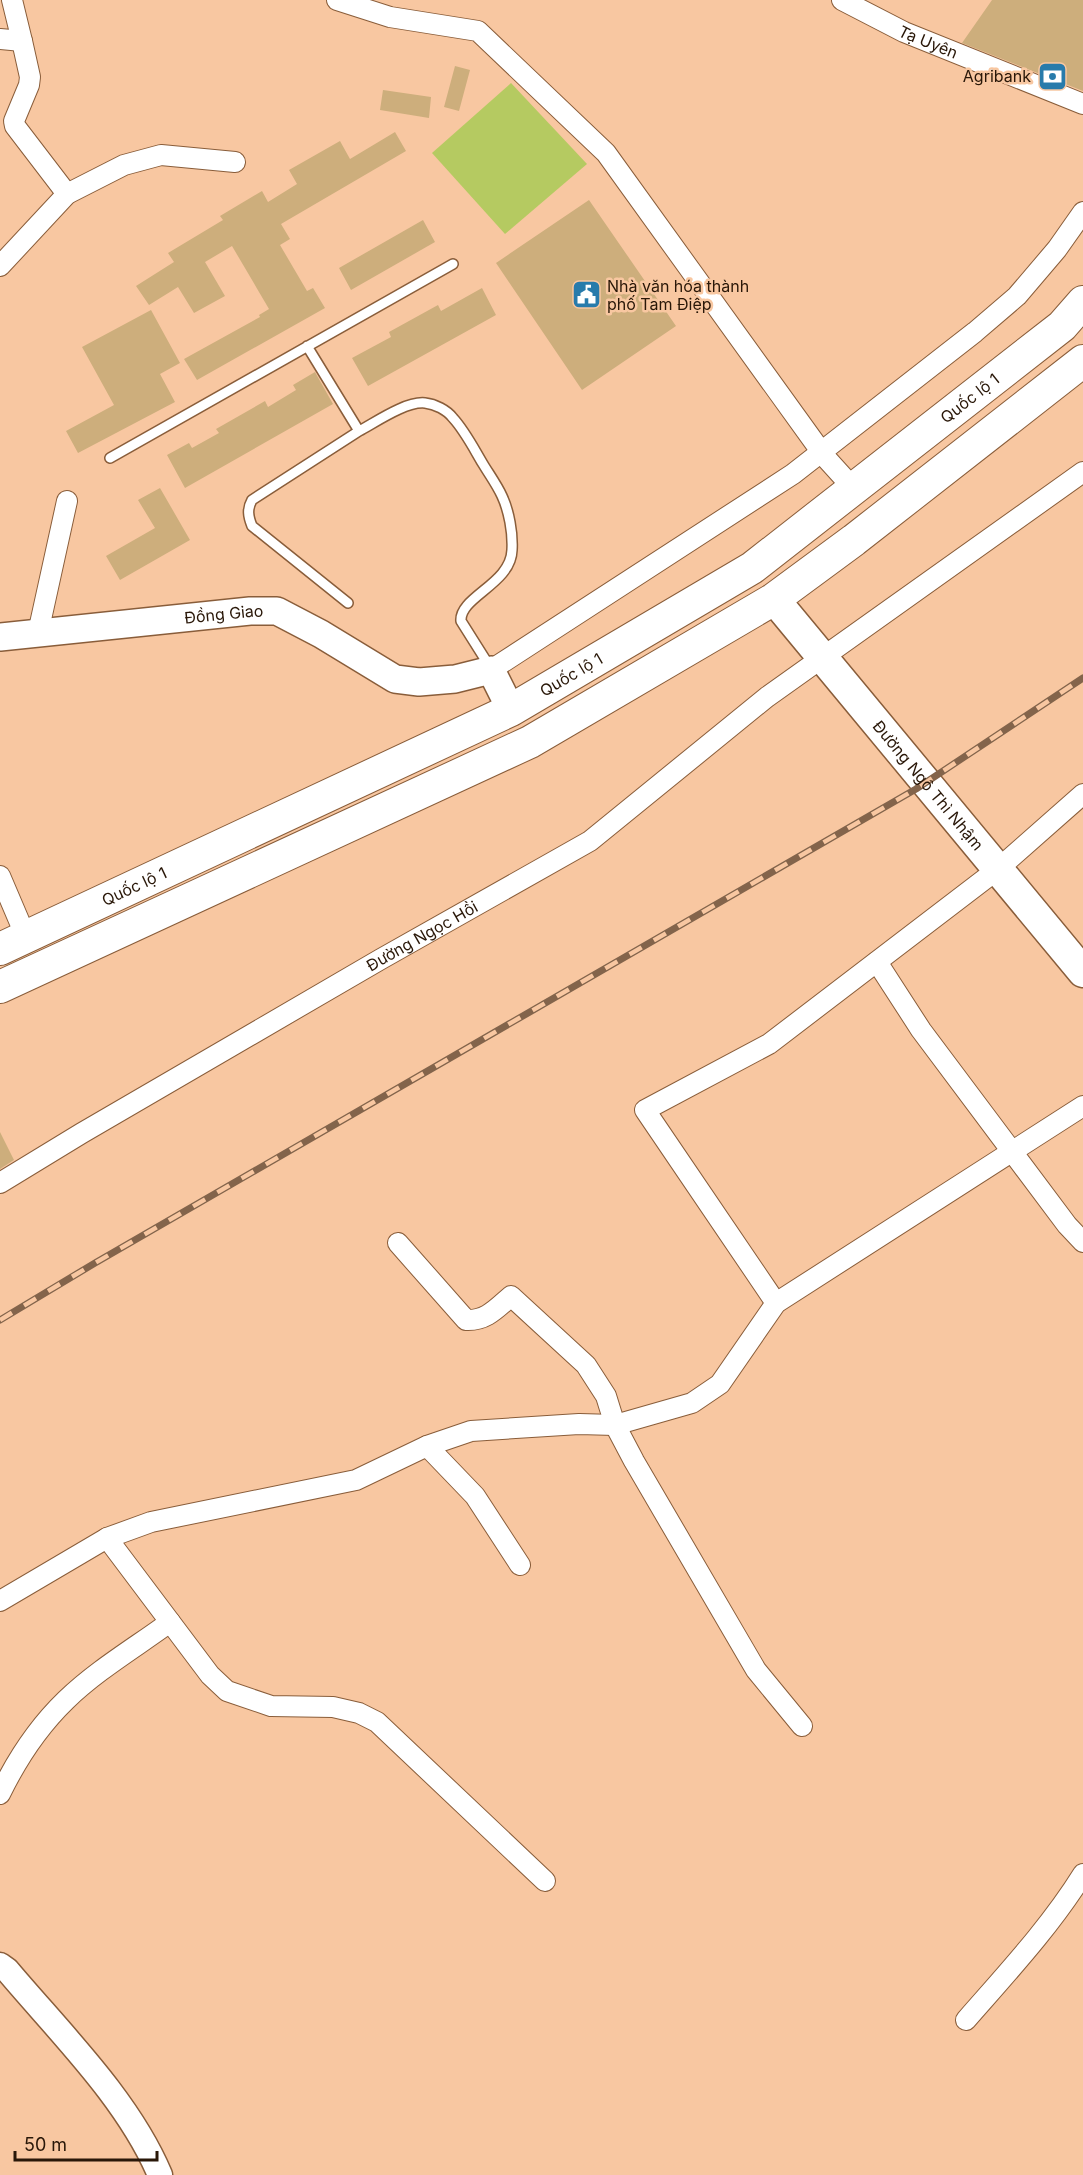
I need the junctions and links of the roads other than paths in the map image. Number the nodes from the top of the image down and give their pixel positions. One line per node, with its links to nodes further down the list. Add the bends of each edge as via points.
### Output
1 (12, 0): 5 (street)
2 (337, 0): 16 (street, via 390,17 478,31 606,153)
3 (842, 0): 6 (street, Tạ Uyên, via 904,32)
4 (0, 39): 5 (street)
5 (22, 41): 8 (street, via 30,77 15,126)
6 (1083, 104)
7 (235, 162): 8 (street, via 161,155 124,165)
8 (67, 194): 11 (street)
9 (1083, 212): 16 (street, via 1017,296)
10 (453, 264): 13 (lane)
11 (0, 266)
12 (1083, 302): 19 (highway, Quốc lộ 1, via 1062,326)
13 (307, 346): 15 (lane); 17 (lane)
14 (1083, 361): 22 (highway)
15 (358, 431): 23 (lane, via 252,500 248,507 252,526); 27 (lane, via 411,404 439,407 459,425 502,496 513,551 507,568 460,614)
16 (822, 452): 19 (street); 27 (street)
17 (110, 458)
18 (1083, 472): 26 (street, Đường Ngọc Hồi)
19 (854, 489): 21 (highway, Quốc lộ 1)
20 (67, 501): 24 (street)
21 (749, 570): 22 (highway); 28 (highway, Quốc lộ 1)
22 (774, 599): 26 (main road, Đường Ngô Thì Nhậm); 35 (highway, via 530,742)
23 (348, 603)
24 (38, 633): 25 (main road, Đồng Giao); 27 (main road, Đồng Giao, via 277,611 395,679 455,679)
25 (0, 637)
26 (822, 659): 30 (main road, Đường Ngô Thì Nhậm); 38 (street, Đường Ngọc Hồi, via 767,697 590,841)
27 (491, 670): 28 (main road)
28 (511, 710): 32 (highway, Quốc lộ 1)
29 (1083, 794): 30 (street)
30 (998, 869): 33 (street); 34 (main road, Đường Ngô Thì Nhậm)
31 (0, 876): 32 (street)
32 (13, 943)
33 (877, 962): 37 (street, via 921,1030); 41 (street, via 769,1044 645,1110)
34 (1083, 972)
35 (0, 987)
36 (1083, 1106): 37 (street)
37 (1013, 1151): 39 (street); 41 (street)
38 (0, 1183)
39 (1083, 1242)
40 (398, 1243): 42 (street, via 466,1320 487,1317 510,1296 586,1365 606,1396)
41 (776, 1303): 42 (street, via 720,1384 692,1403)
42 (615, 1425): 43 (street, via 471,1431); 48 (street, via 756,1670)
43 (427, 1446): 44 (street, via 356,1480 151,1522); 45 (street, via 475,1496)
44 (106, 1538): 46 (street); 47 (street)
45 (520, 1564)
46 (0, 1601)
47 (170, 1622): 49 (street, via 67,1699 34,1736); 51 (street, via 227,1691 272,1706 333,1707 376,1722)
48 (802, 1726)
49 (0, 1794)
50 (1083, 1874): 53 (street, via 1044,1929)
51 (545, 1881)
52 (0, 1965): 54 (street, via 122,2106)
53 (966, 2020)
54 (160, 2175)

